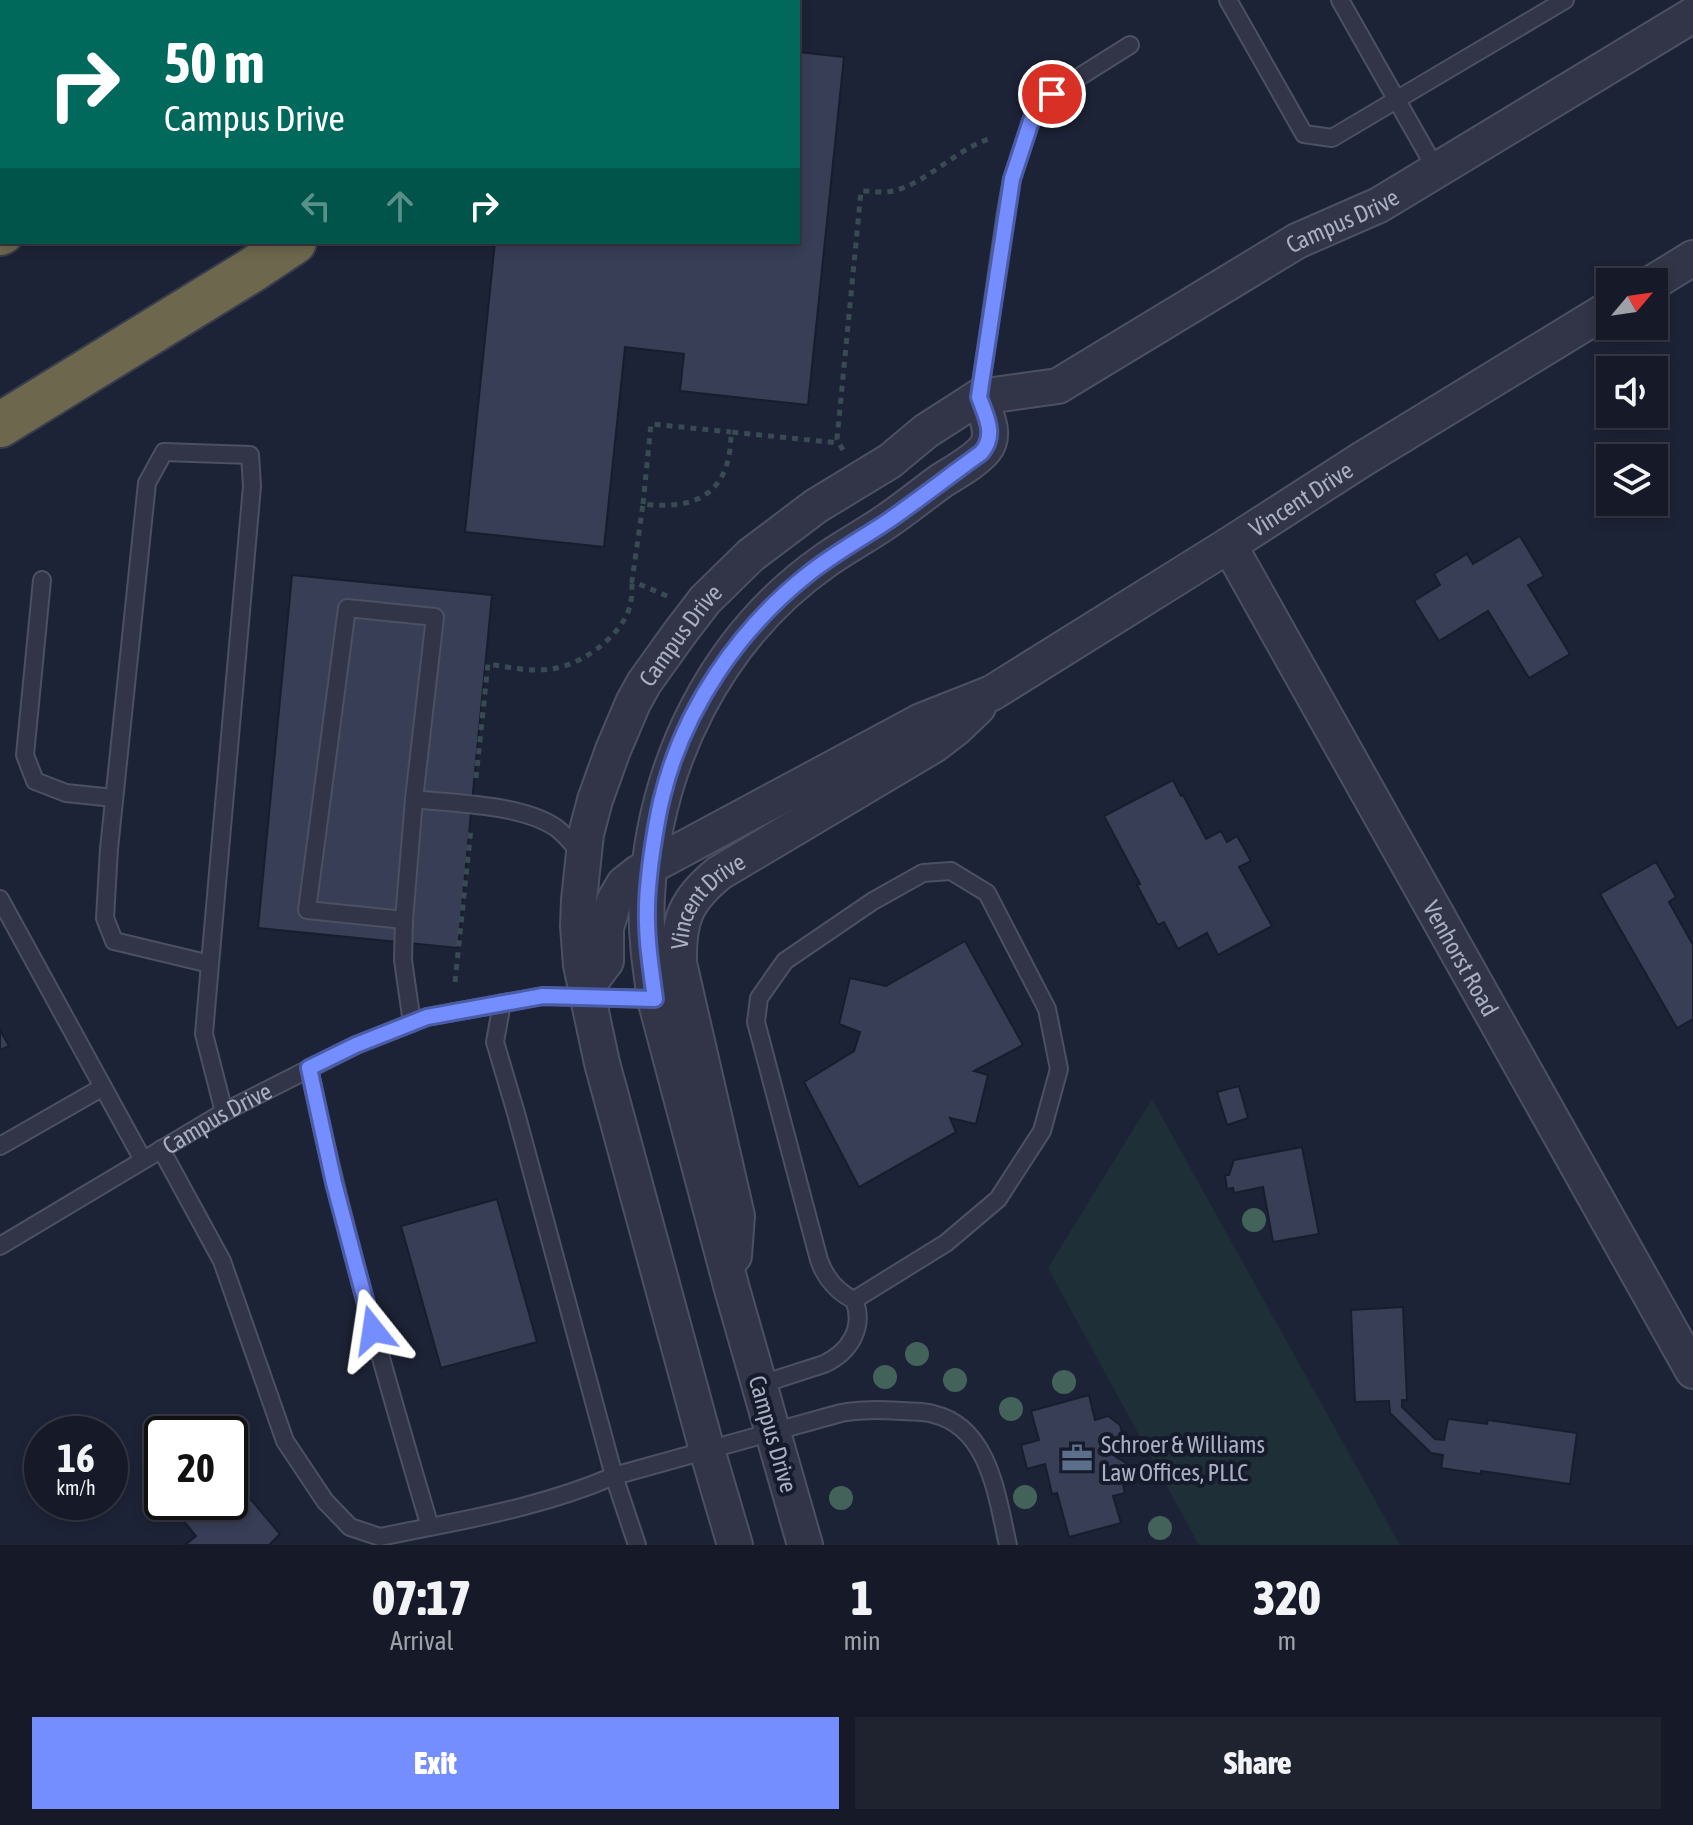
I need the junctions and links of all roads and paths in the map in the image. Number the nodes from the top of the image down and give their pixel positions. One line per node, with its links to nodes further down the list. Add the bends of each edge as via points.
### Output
1 (1228, 0): 7 (lane, via 1304,134 1332,138)
2 (1361, 0): 4 (lane)
3 (1565, 0): 7 (lane)
4 (1343, 5): 7 (lane)
5 (1693, 15): 9 (street, Campus Drive)
6 (1130, 45): 14 (lane, via 1052,94 1031,121 1012,179)
7 (1398, 101): 9 (lane)
8 (989, 139): 17 (path, via 901,189 861,191)
9 (1437, 171): 14 (street, Campus Drive, via 1379,205 1297,241 1058,386)
10 (291, 244): 15 (highway)
11 (1693, 258): 12 (street)
12 (1668, 273)
13 (1596, 317): 20 (street, Vincent Drive)
14 (979, 397): 29 (street, Campus Drive, via 771,539 705,600 633,703 595,800); 30 (street, Campus Drive, via 990,432 981,453 806,575 730,657 679,744 663,793)
15 (0, 425)
16 (731, 432): 17 (path); 19 (path, via 726,469 714,487 682,505); 19 (path, via 651,424)
17 (839, 443): 18 (path)
18 (848, 457)
19 (643, 504): 22 (path)
20 (1229, 545): 24 (street, Vincent Drive); 48 (street, Venhorst Road)
21 (42, 580): 26 (lane, via 25,755 35,781 66,793)
22 (632, 581): 23 (path); 25 (path, via 622,623 588,656 546,670 488,664)
23 (672, 598)
24 (992, 693): 30 (street, Vincent Drive, via 921,721); 46 (street, Vincent Drive, via 934,745 719,873 694,897 684,917 679,963 737,1216)
25 (476, 781)
26 (114, 798): 33 (lane, via 105,918 114,941); 33 (lane, via 147,483 164,452 250,455 252,486)
27 (414, 799): 29 (lane, via 532,815 563,833); 32 (lane); 32 (lane, via 435,617 347,608 307,910)
28 (472, 816): 34 (path)
29 (584, 857): 35 (street, Campus Drive, via 578,926)
30 (651, 866): 35 (street, Vincent Drive, via 619,891 606,928 606,961); 36 (street, Campus Drive, via 647,912)
31 (0, 899): 40 (lane)
32 (404, 920): 38 (lane, via 403,960)
33 (210, 964): 41 (lane, via 204,1034)
34 (455, 982)
35 (586, 993): 36 (lane, Campus Drive); 37 (lane, Campus Drive); 51 (street, Campus Drive)
36 (655, 999): 46 (street, Campus Drive)
37 (502, 1003): 38 (lane, Campus Drive); 52 (lane, via 495,1042)
38 (412, 1023): 39 (lane, Campus Drive)
39 (309, 1068): 41 (lane, Campus Drive); 53 (lane, via 334,1183)
40 (103, 1087): 42 (lane); 44 (lane)
41 (224, 1112): 43 (lane, Campus Drive)
42 (0, 1146)
43 (161, 1149): 44 (lane, Campus Drive); 53 (lane, via 222,1261 285,1441 325,1501 350,1527 380,1537)
44 (143, 1160): 45 (lane, Campus Drive)
45 (0, 1246)
46 (732, 1289): 49 (street, Campus Drive)
47 (854, 1300): 47 (lane, via 946,1243 998,1199 1042,1131 1059,1069 1047,1009 987,893 951,871 923,873 873,901 785,961 759,998 756,1022 819,1260 833,1284); 49 (lane, via 857,1330 847,1349 834,1360)
48 (1693, 1371)
49 (759, 1385): 50 (street, Campus Drive)
50 (771, 1432): 51 (lane); 56 (street, Campus Drive); 57 (lane, via 853,1411 940,1416 982,1452)
51 (707, 1450): 52 (lane); 55 (street, Campus Drive)
52 (614, 1476): 53 (lane, via 586,1488); 54 (lane)
53 (430, 1527)
54 (637, 1545)
55 (735, 1545)
56 (805, 1545)
57 (1008, 1545)

